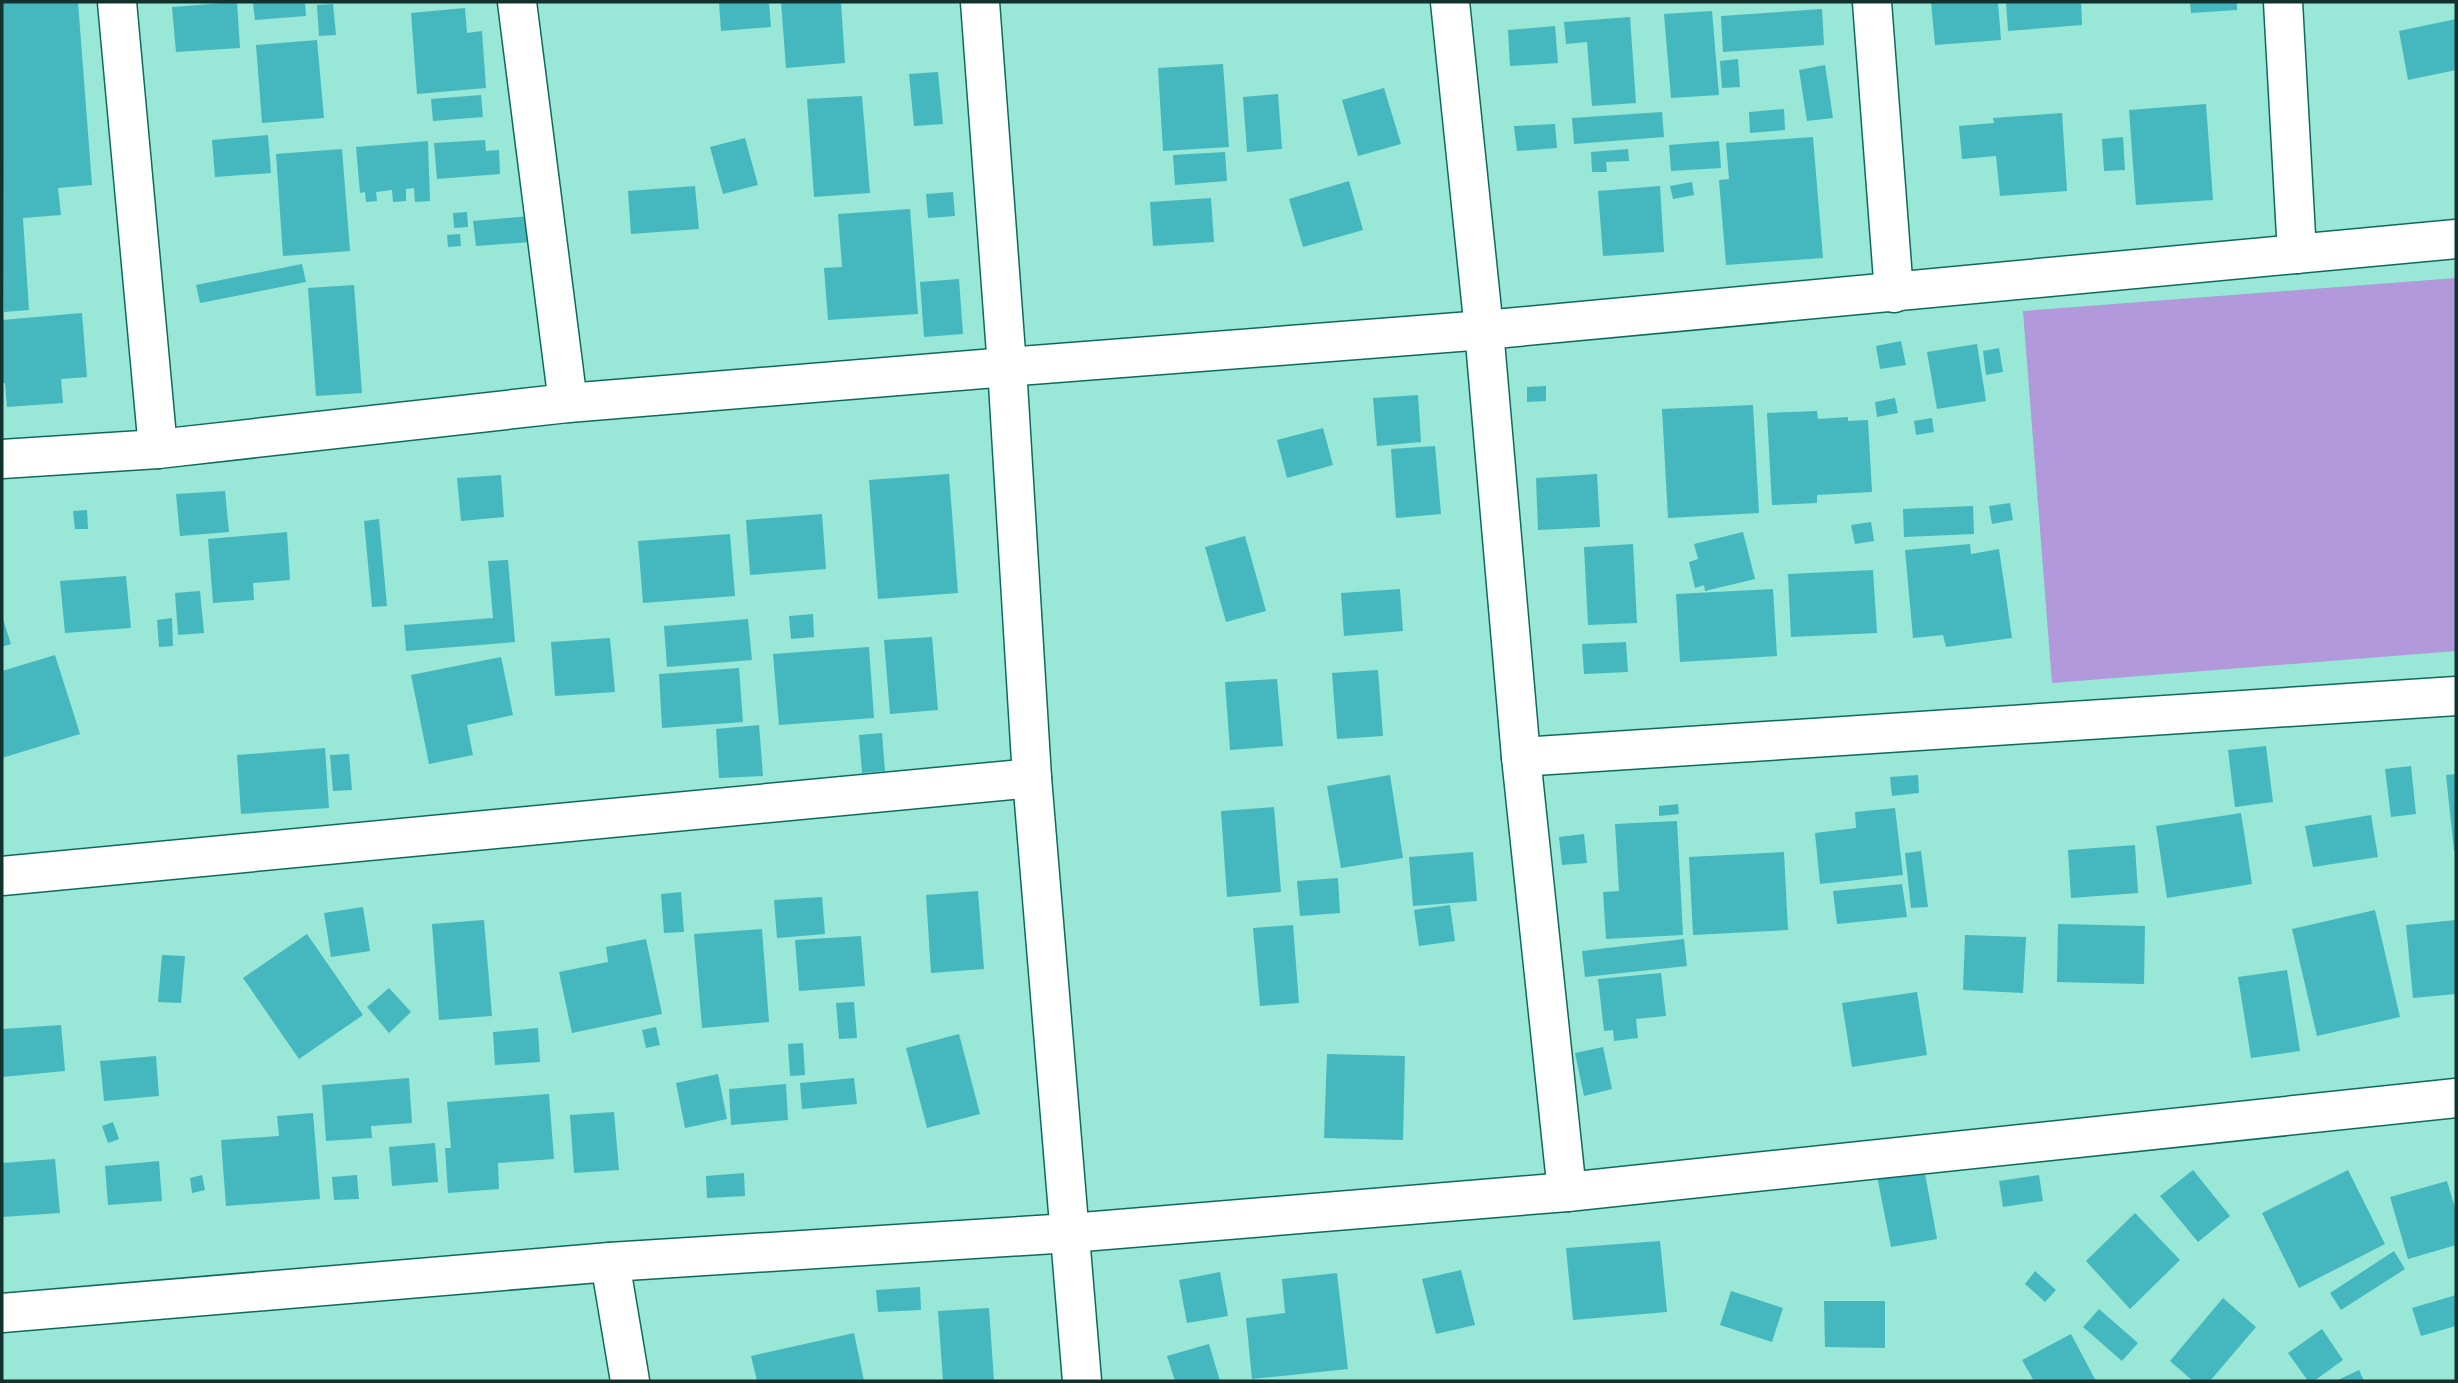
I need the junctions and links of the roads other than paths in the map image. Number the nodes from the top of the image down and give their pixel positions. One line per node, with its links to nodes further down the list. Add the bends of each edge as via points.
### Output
1 (117, 2): 13 (street)
2 (517, 2): 12 (street)
3 (980, 2): 11 (street)
4 (1450, 2): 10 (street)
5 (1872, 2): 9 (street)
6 (2283, 2): 8 (street)
7 (2456, 239): 8 (street)
8 (2297, 254): 9 (street)
9 (1894, 293): 10 (street)
10 (1484, 330): 11 (street); 16 (street)
11 (1007, 367): 12 (street); 17 (street)
12 (568, 404): 13 (street)
13 (158, 449): 14 (street)
14 (2, 459)
15 (2456, 696): 16 (street)
16 (1521, 757): 20 (street)
17 (1032, 778): 18 (street); 21 (street)
18 (2, 876)
19 (2456, 1098): 20 (street)
20 (1567, 1192): 21 (street)
21 (1070, 1233): 22 (street); 25 (street)
22 (610, 1262): 23 (street); 24 (street)
23 (2, 1314)
24 (630, 1381)
25 (1082, 1381)

